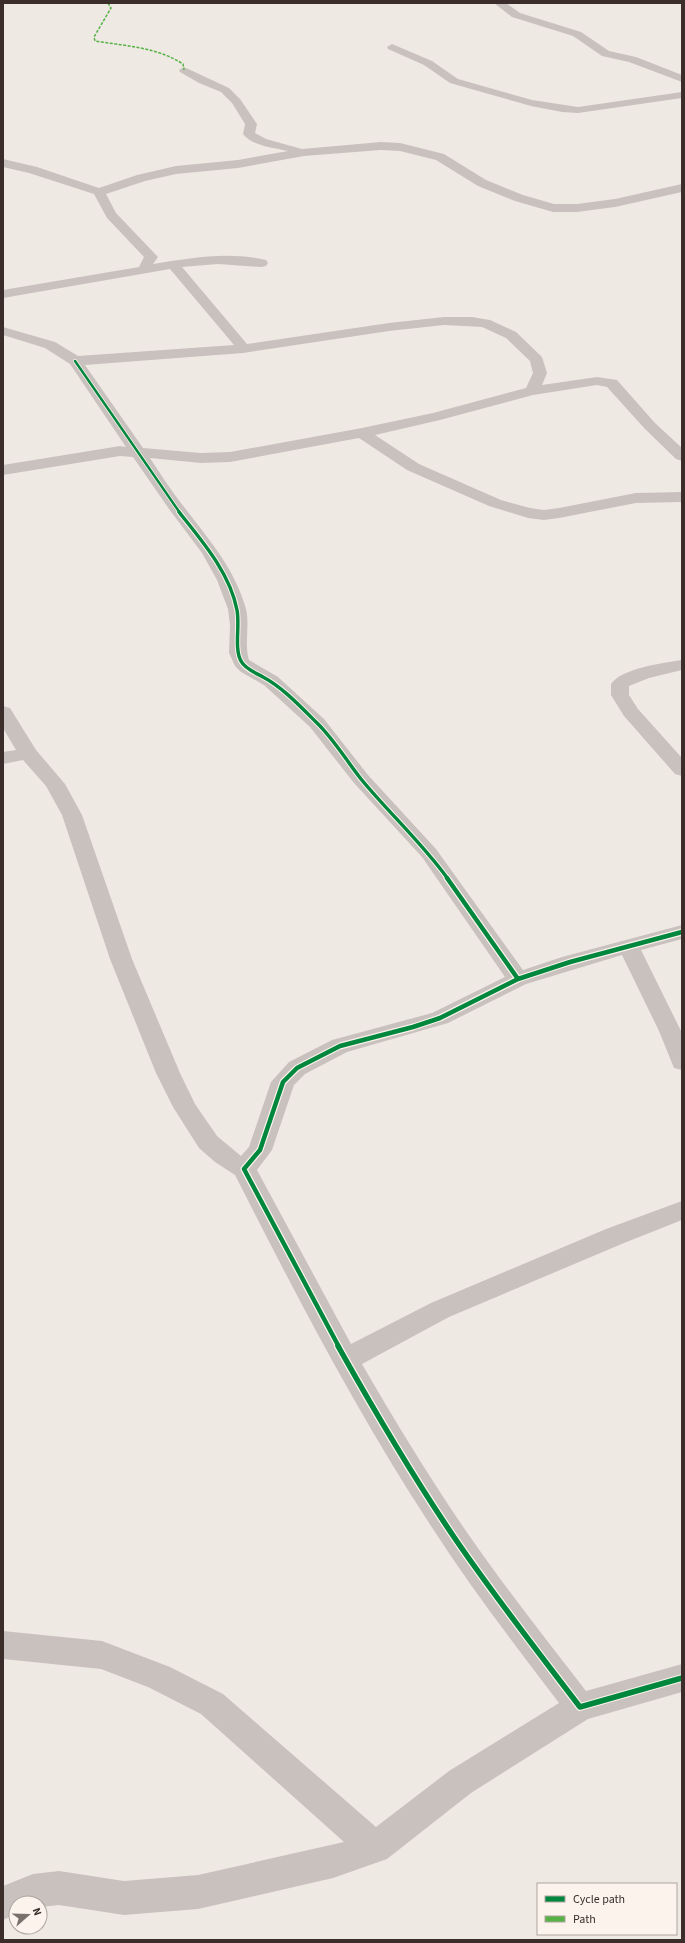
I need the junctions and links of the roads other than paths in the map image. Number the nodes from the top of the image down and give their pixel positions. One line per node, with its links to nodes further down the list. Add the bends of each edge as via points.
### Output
1 (500, 3): 4 (street, via 516,15 577,34 606,54 632,59)
2 (392, 47): 5 (street, via 428,63 454,81 562,110)
3 (184, 70): 6 (street, via 225,90 236,101 251,124 249,134 262,141)
4 (682, 78)
5 (682, 95)
6 (304, 152): 8 (street, via 381,146 422,152 448,161 482,183 553,208 615,203); 9 (street, via 238,164 176,170)
7 (3, 163): 9 (street)
8 (682, 188)
9 (99, 192): 12 (street, via 112,215 151,257)
10 (261, 263): 11 (street, via 218,260)
11 (173, 265): 12 (street); 15 (street)
12 (144, 269): 13 (street)
13 (3, 294)
14 (3, 331): 16 (street, via 50,345)
15 (243, 349): 16 (street); 17 (street, via 389,327 472,320 511,335 537,360 540,373)
16 (75, 361): 19 (street)
17 (532, 391): 18 (street); 20 (street, via 597,380 612,383 650,426)
18 (362, 433): 19 (street, via 230,457 201,458); 22 (street, via 413,467 495,503 528,513 559,514 636,498)
19 (137, 452): 21 (street, via 110,453); 30 (street, via 210,552 226,580 237,609 238,653 241,662 246,668 271,681 317,723 361,779 429,853)
20 (682, 456)
21 (3, 470)
22 (678, 493)
23 (682, 665): 27 (street, via 649,671 630,678 620,684 620,695 631,712)
24 (3, 712): 25 (street)
25 (28, 753): 26 (street); 32 (street, via 55,784 72,815 121,958 168,1073 182,1100 208,1142)
26 (3, 758)
27 (682, 770)
28 (682, 932): 29 (street)
29 (628, 946): 30 (street); 31 (street, via 670,1031)
30 (518, 979): 32 (street, via 440,1018 340,1046 297,1068 283,1082 260,1150)
31 (682, 1062)
32 (244, 1169): 34 (street)
33 (682, 1210): 34 (street, via 440,1310)
34 (345, 1360): 37 (street, via 440,1516 501,1603)
35 (3, 1645): 38 (street, via 102,1655 159,1677 212,1704)
36 (682, 1678): 37 (street)
37 (580, 1707): 38 (street, via 460,1782)
38 (375, 1848): 39 (street, via 333,1862 198,1892 124,1898 59,1888 33,1890)
39 (3, 1901)

